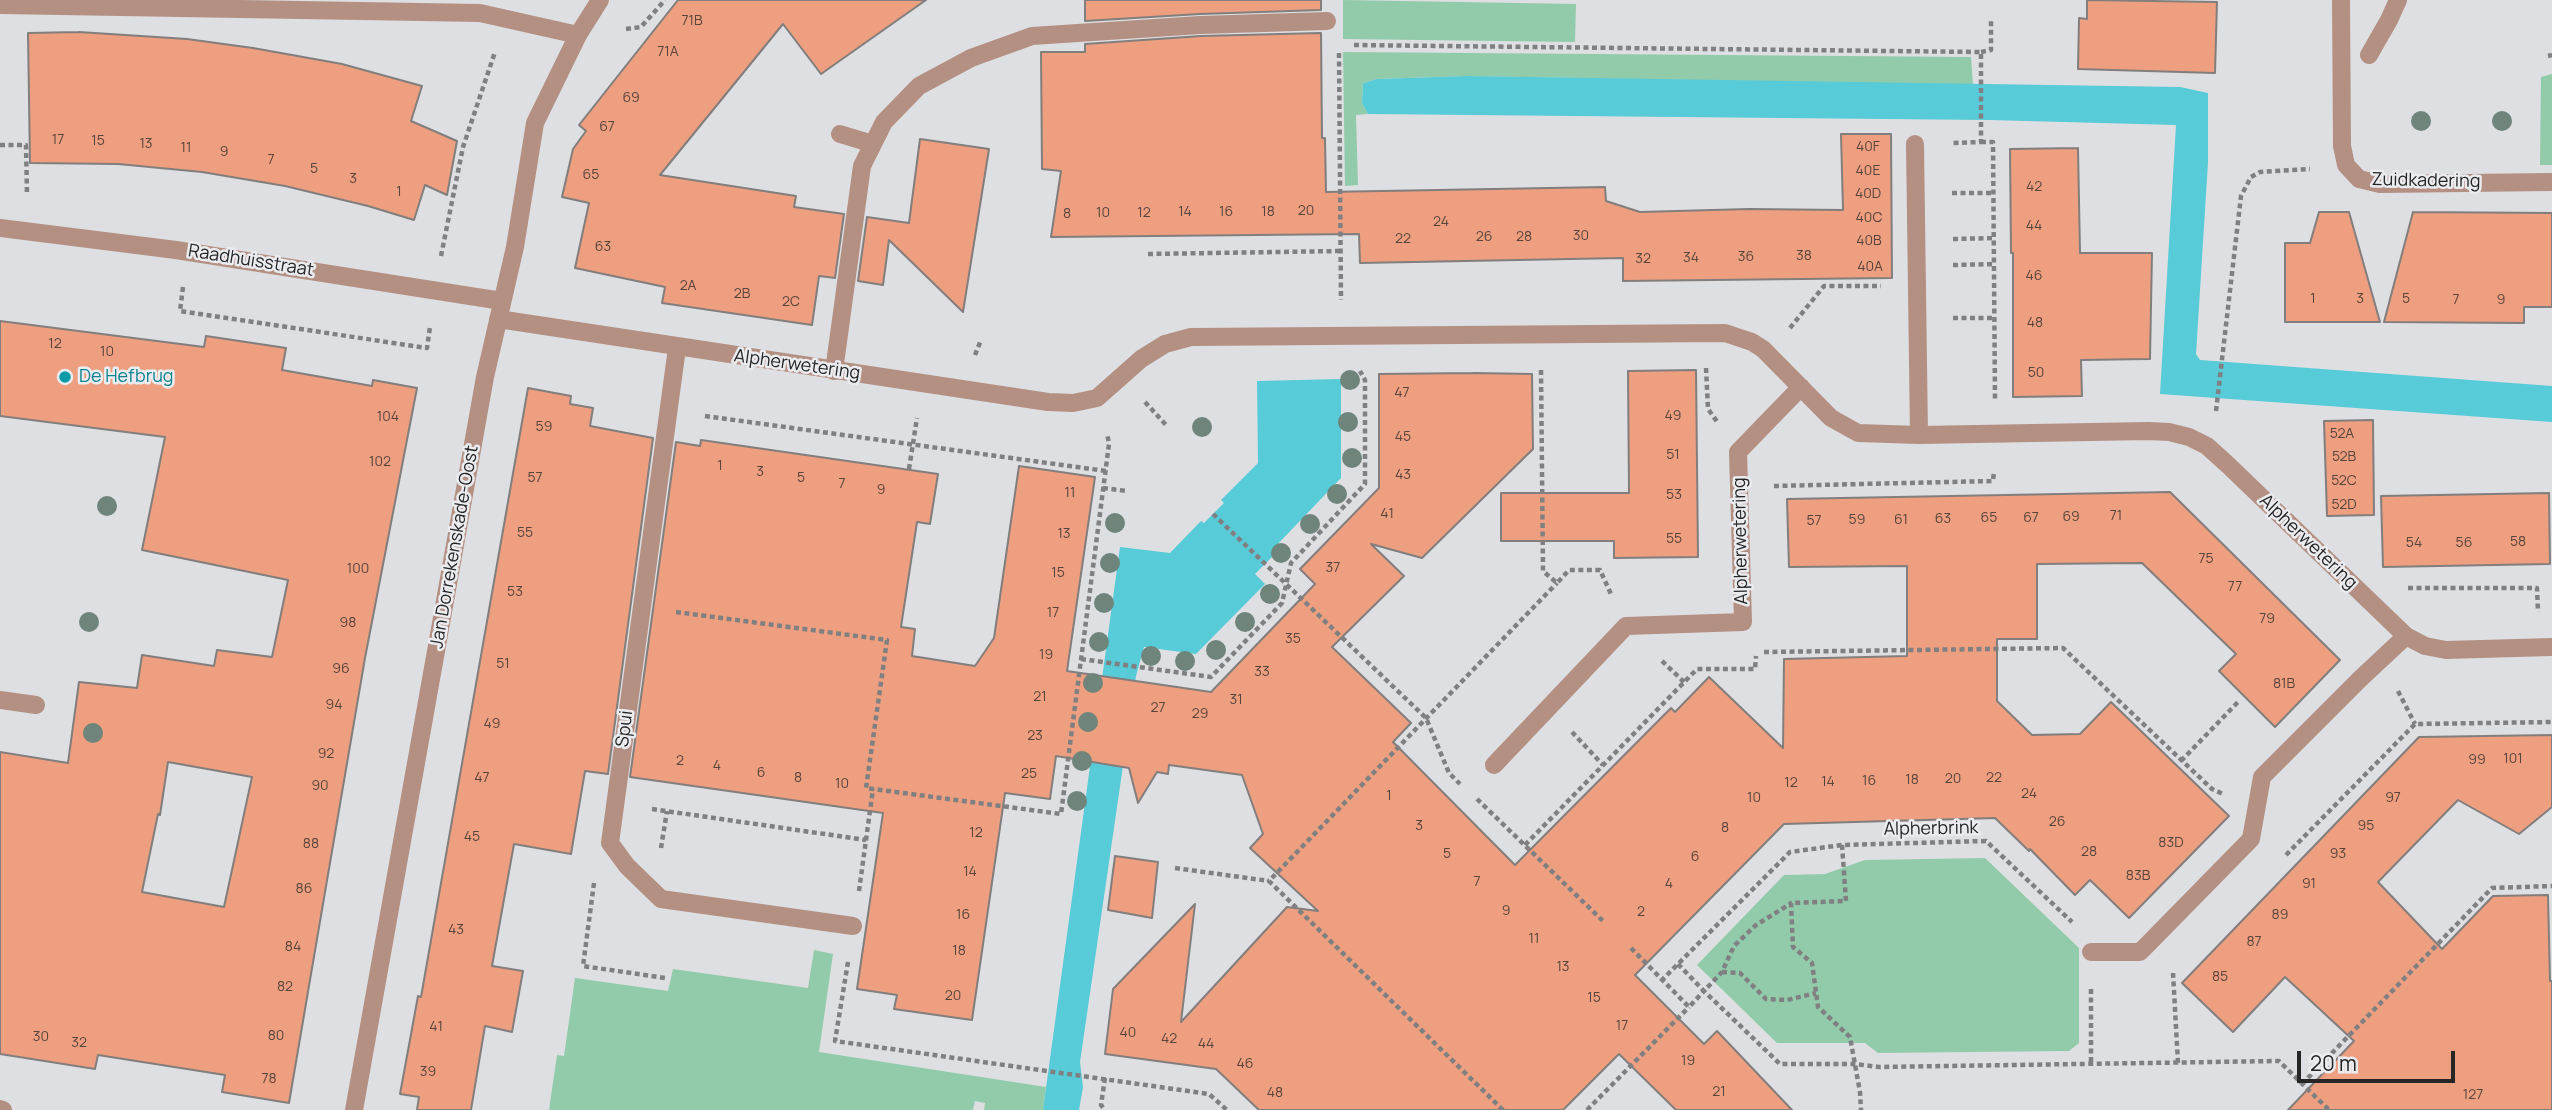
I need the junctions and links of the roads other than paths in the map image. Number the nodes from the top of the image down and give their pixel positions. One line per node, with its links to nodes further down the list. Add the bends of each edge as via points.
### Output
1 (600, 0): 6 (street, Jan Dorrekenskade-Oost)
2 (2342, 0): 11 (street, Zuidkadering, via 2342,146 2346,165 2360,179 2381,184)
3 (2398, 0): 7 (street)
4 (0, 5): 6 (street, via 480,13)
5 (1327, 21): 9 (street, via 1032,36 971,58 919,86 884,122)
6 (578, 35): 13 (street, Jan Dorrekenskade-Oost, via 535,123)
7 (2368, 55)
8 (840, 134): 9 (street)
9 (873, 144): 16 (street, via 862,166)
10 (1915, 144): 18 (street)
11 (2552, 182)
12 (0, 228): 13 (street, Raadhuisstraat, via 176,250)
13 (502, 301): 14 (street, Jan Dorrekenskade-Oost)
14 (498, 319): 15 (street, Alpherwetering); 26 (street, Jan Dorrekenskade-Oost)
15 (677, 348): 16 (street, Alpherwetering); 24 (street, Spui, via 610,843 661,900)
16 (834, 371): 17 (street, Alpherwetering, via 1073,402 1097,398 1141,359 1165,344 1191,337 1704,331 1752,342)
17 (1801, 387): 18 (street, Alpherwetering, via 1831,418 1858,433); 23 (street, Alpherwetering, via 1738,452 1742,621 1626,626)
18 (1919, 435): 19 (street, Alpherwetering, via 2148,431 2189,437 2228,465)
19 (2406, 636): 20 (street, Alpherwetering, via 2446,650); 25 (street, via 2262,777 2252,839 2148,944 2140,952)
20 (2545, 648)
21 (0, 700): 22 (street)
22 (36, 705)
23 (1494, 765)
24 (853, 926)
25 (2091, 952)
26 (354, 1110)

